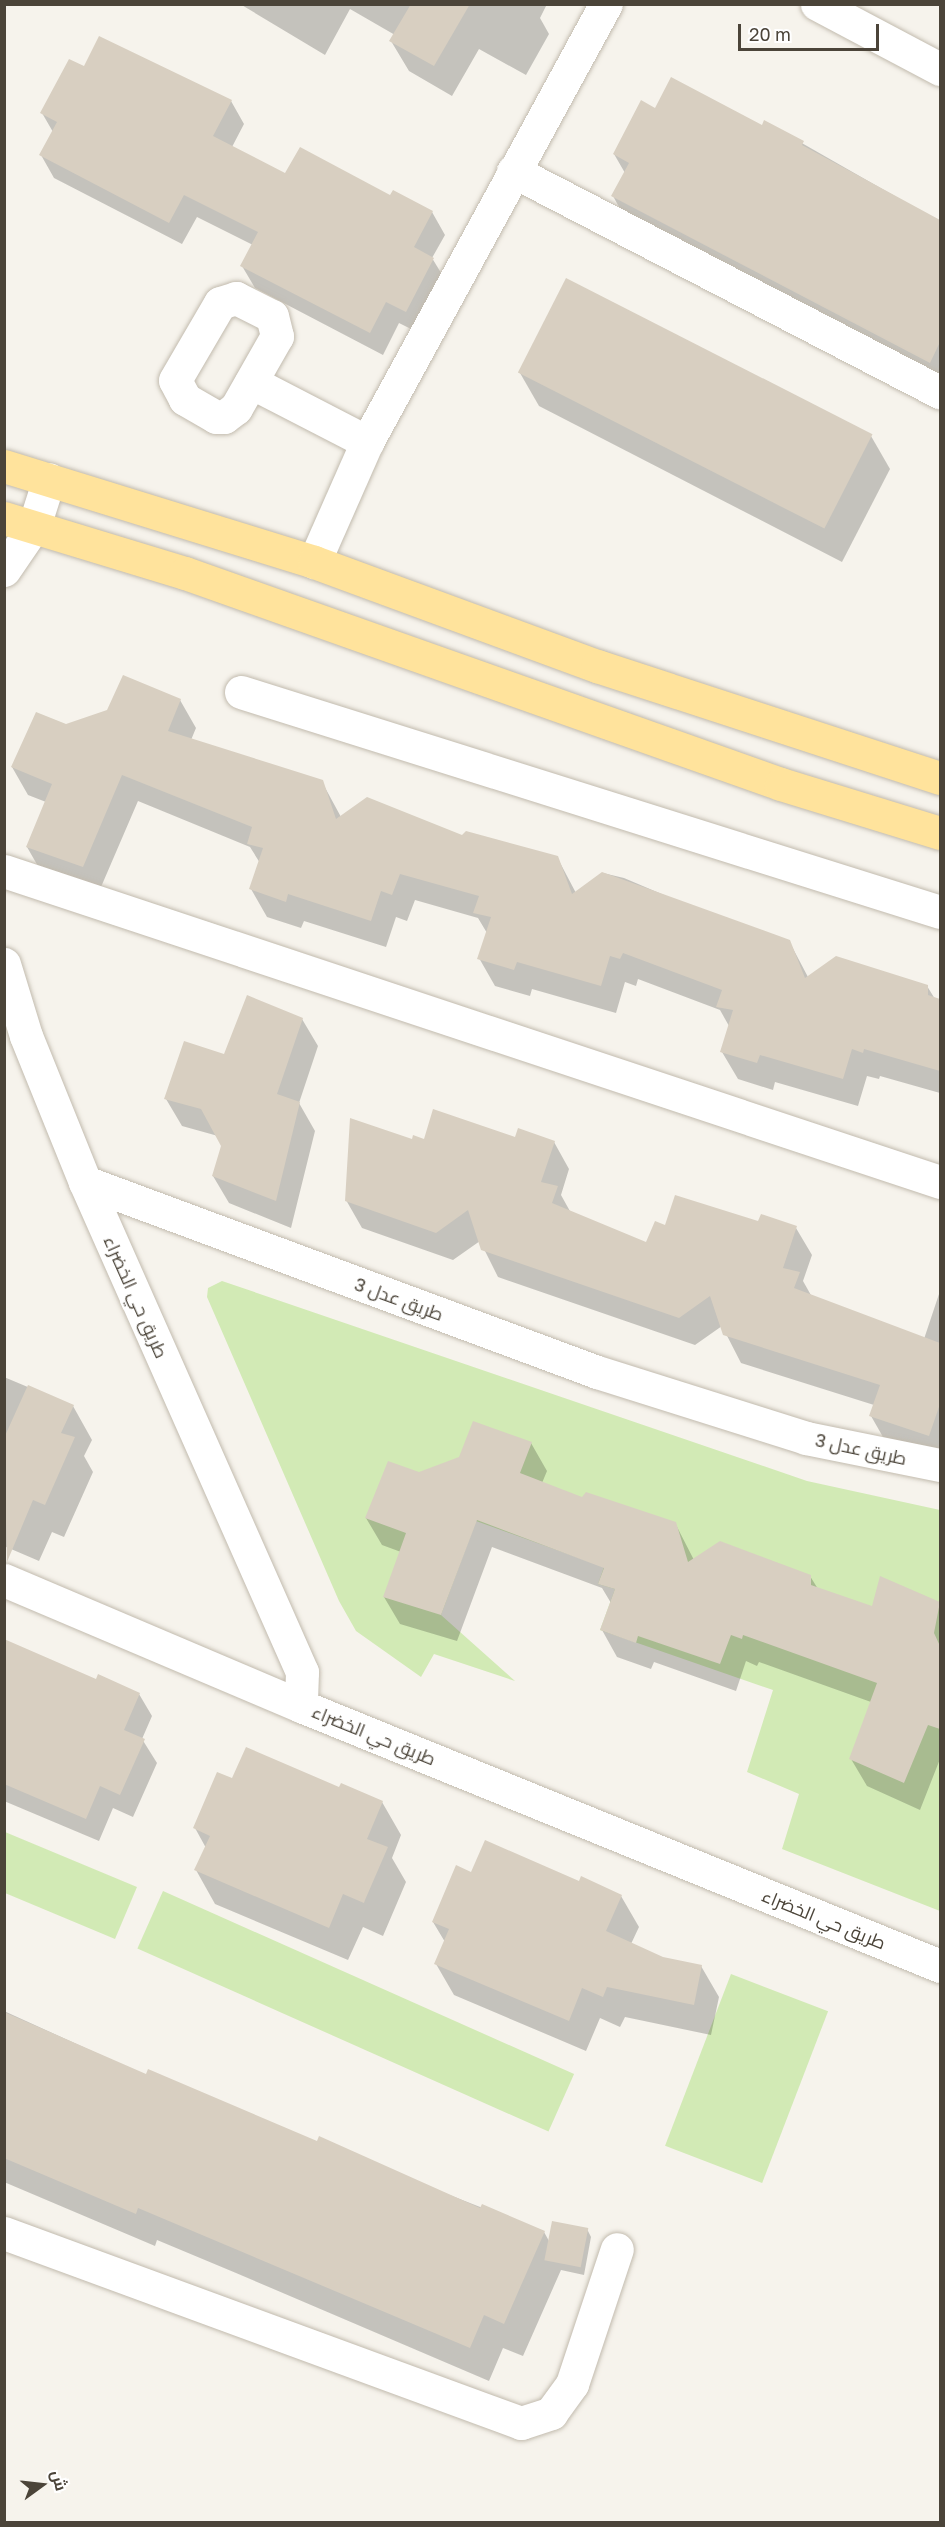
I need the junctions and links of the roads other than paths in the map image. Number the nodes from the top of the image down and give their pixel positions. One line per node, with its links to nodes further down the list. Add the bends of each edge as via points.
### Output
1 (606, 4): 4 (street)
2 (817, 4): 3 (street)
3 (940, 69)
4 (513, 171): 6 (street); 7 (street)
5 (251, 382): 7 (street)
6 (940, 392)
7 (368, 442): 11 (street)
8 (4, 465): 9 (main road)
9 (49, 479): 10 (street); 11 (main road)
10 (19, 522): 12 (street); 15 (main road, via 185,573 781,784)
11 (314, 562): 14 (main road, via 597,666)
12 (4, 570)
13 (241, 692): 17 (street)
14 (940, 778)
15 (940, 833)
16 (4, 871): 20 (street)
17 (940, 912)
18 (4, 964): 19 (street, via 26,1036)
19 (86, 1182): 21 (street, طريق عدل 3, via 597,1372 806,1438); 23 (street, طريق حي الخضراء, via 302,1671)
20 (940, 1182)
21 (940, 1465)
22 (4, 1580): 23 (street)
23 (301, 1706): 24 (street, طريق حي الخضراء)
24 (940, 1966)
25 (4, 2233): 26 (street, via 521,2422 551,2413 572,2384)
26 (617, 2249)

